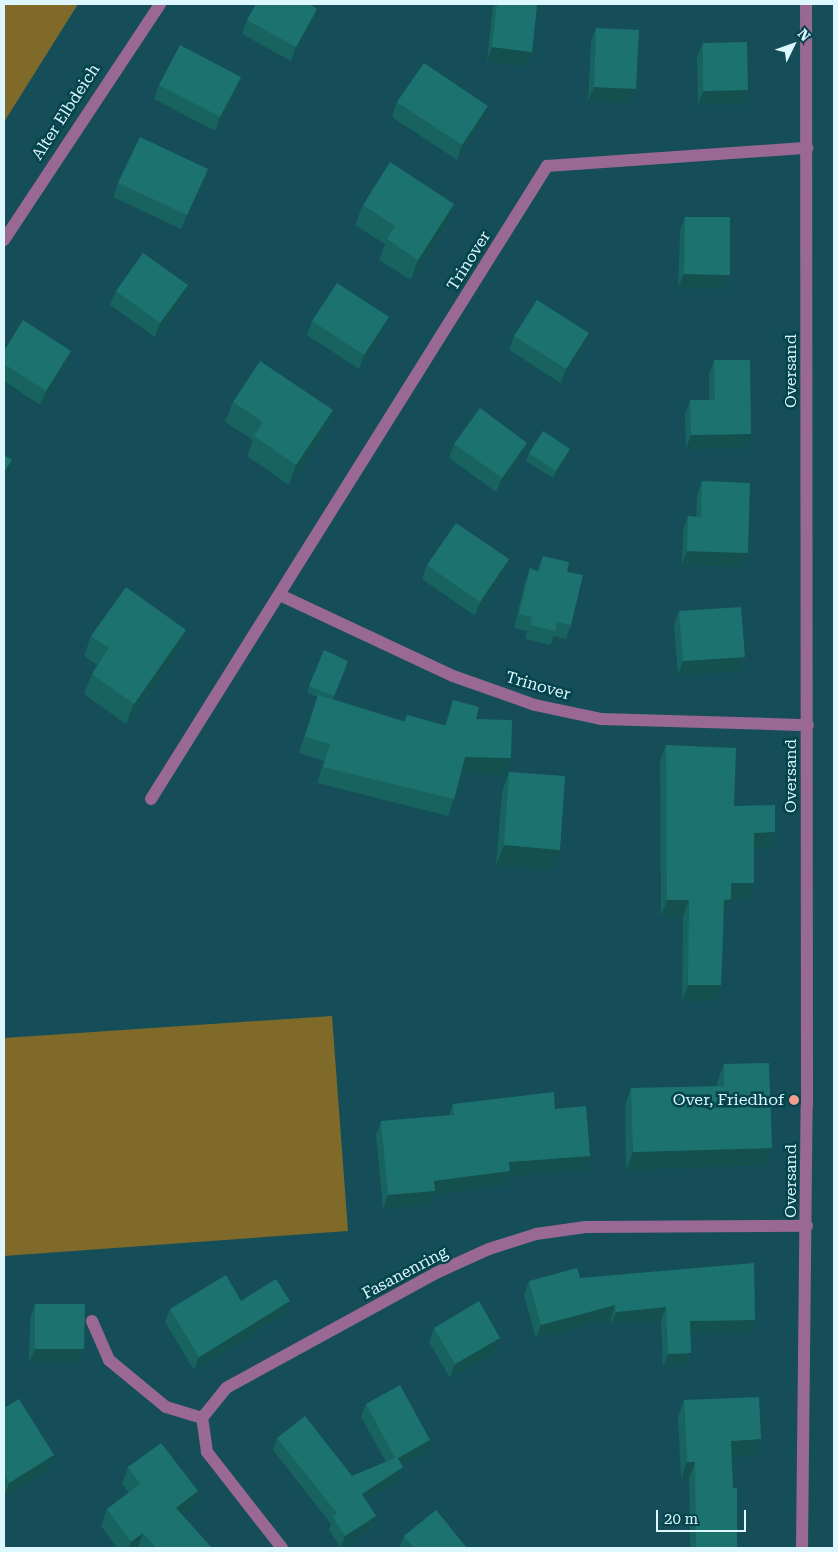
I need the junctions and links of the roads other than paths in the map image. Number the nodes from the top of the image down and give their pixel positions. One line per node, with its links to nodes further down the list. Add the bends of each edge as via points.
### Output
1 (160, 4): 4 (street, Alter Elbdeich)
2 (806, 4): 3 (street, Oversand)
3 (807, 148): 5 (street, Trinover, via 547,166); 6 (street, Oversand)
4 (4, 240)
5 (280, 595): 6 (street, Trinover, via 453,676 535,705 602,719); 7 (street, Trinover)
6 (808, 725): 8 (street, Oversand)
7 (151, 798)
8 (807, 1226): 10 (street, Fasanenring, via 586,1227 517,1240 436,1273 226,1388); 12 (street, Oversand)
9 (92, 1321): 10 (street, via 109,1360 166,1407)
10 (202, 1418): 11 (street, via 207,1452)
11 (282, 1548)
12 (802, 1548)

